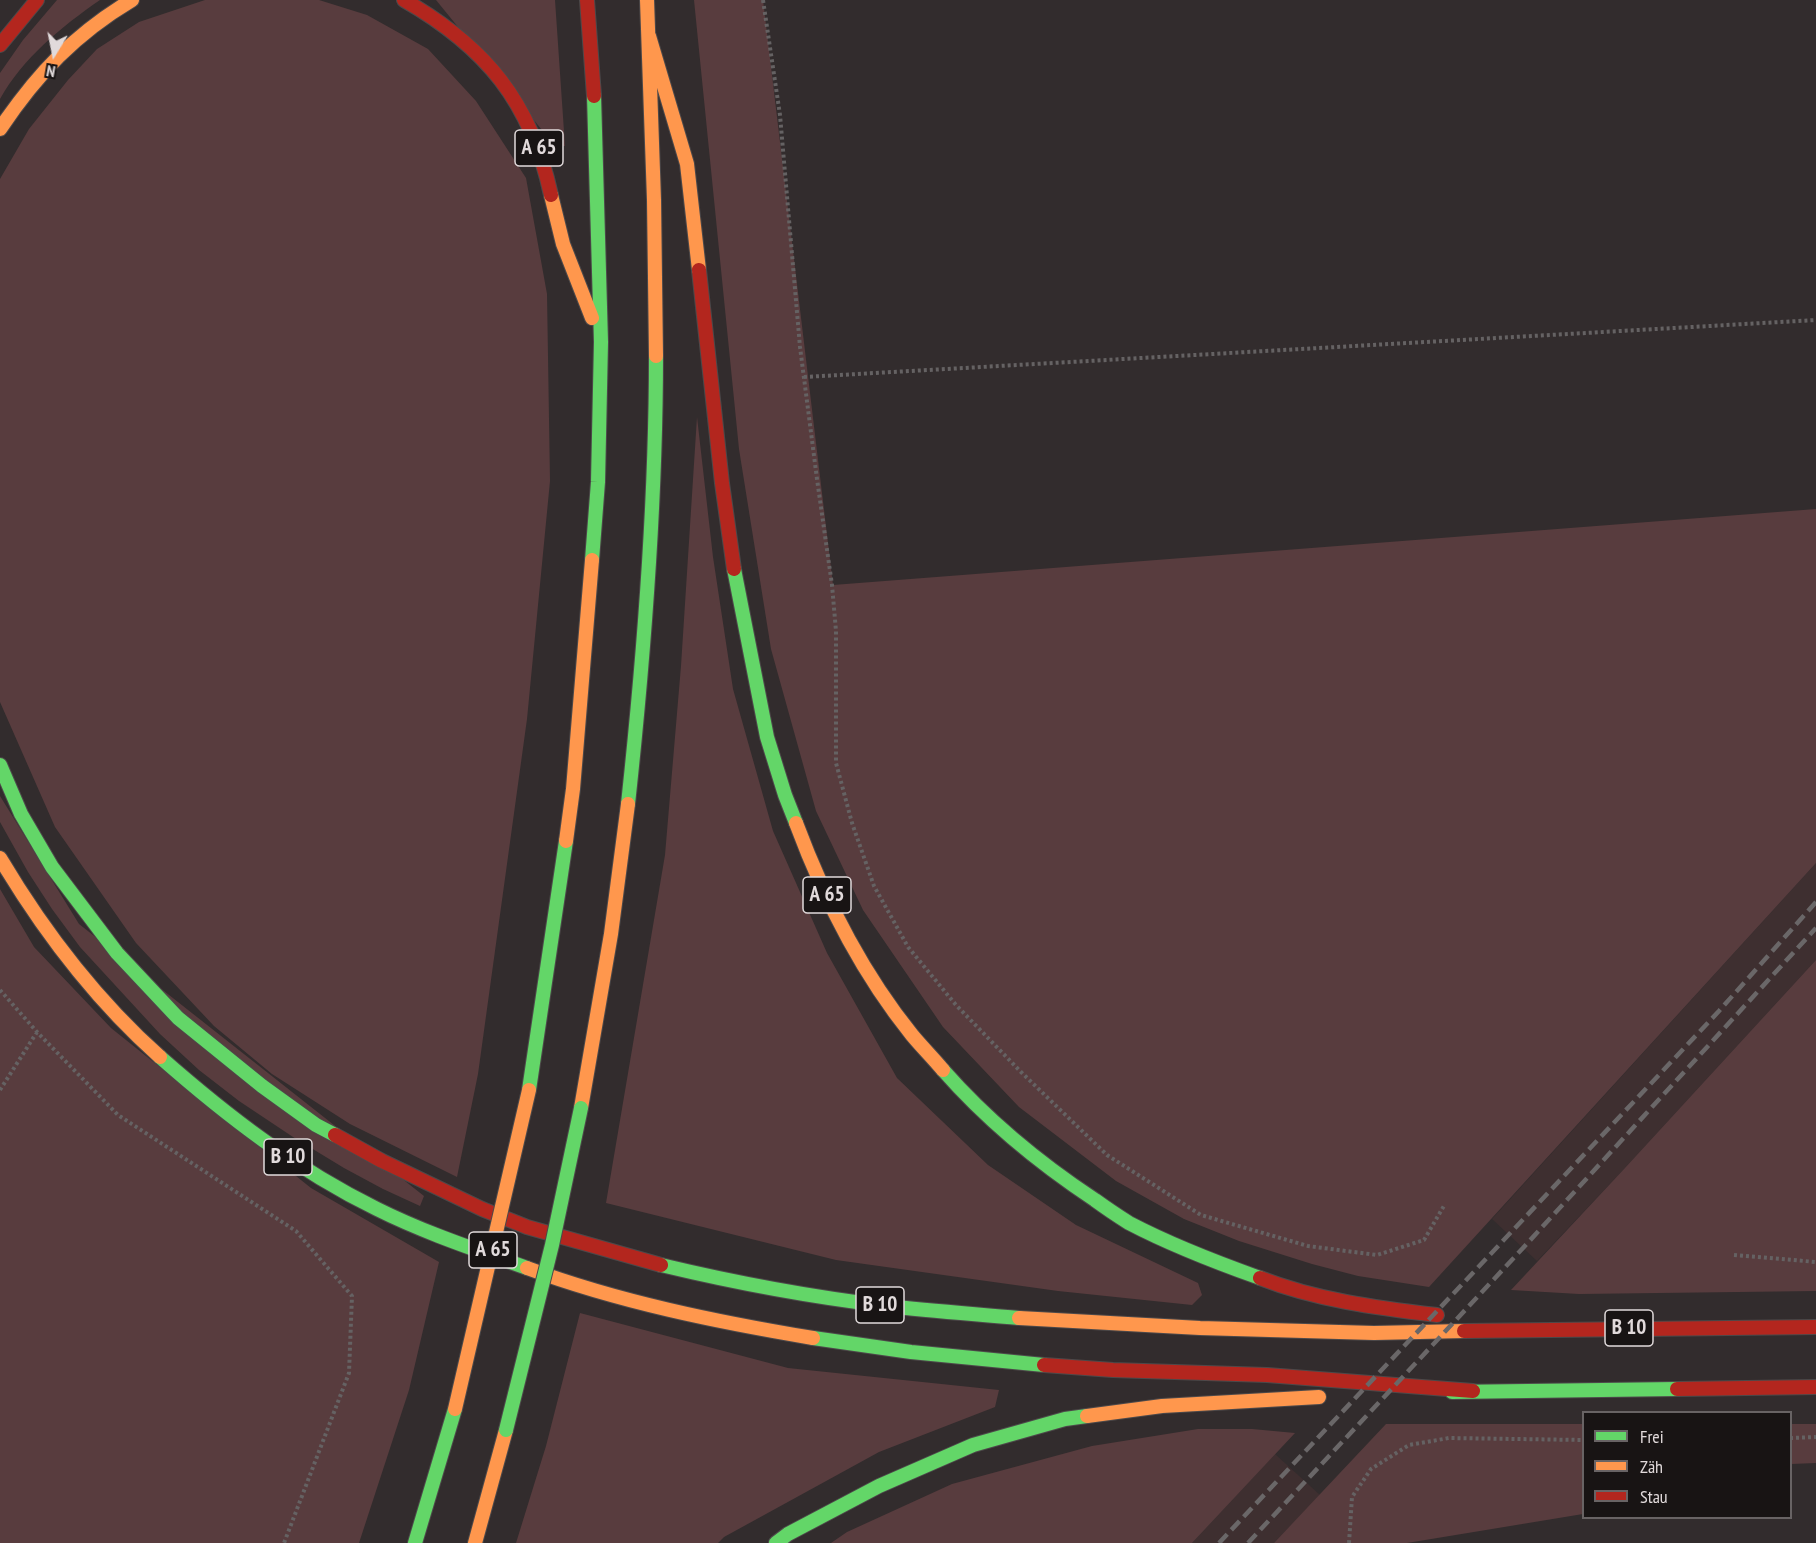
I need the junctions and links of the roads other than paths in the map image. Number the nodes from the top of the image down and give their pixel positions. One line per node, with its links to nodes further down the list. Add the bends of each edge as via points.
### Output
1 (37, 0): 7 (highway)
2 (132, 0): 8 (highway, via 79,35 47,65)
3 (404, 0): 9 (highway, A 65, via 464,41 519,107 536,139 560,233)
4 (587, 0): 9 (highway, A 65, via 593,68)
5 (646, 0): 6 (highway, A 65)
6 (649, 36): 13 (highway, A 65, via 687,164 728,526 767,737 811,862 843,929 875,983 912,1035 962,1091 1018,1143 1128,1222 1197,1255 1280,1286 1388,1309); 19 (highway, A 65, bridge, via 657,309 654,474 636,738 581,1108 552,1245)
7 (0, 45)
8 (0, 129)
9 (601, 342): 18 (highway, A 65, bridge, via 598,482 573,789 551,950 529,1090 508,1186 455,1409)
10 (0, 765): 13 (highway, B 10, via 21,814 52,867 117,953 178,1018 316,1125 382,1161 527,1227 722,1280 887,1306 1028,1319 1200,1328 1374,1333)
11 (0, 858): 15 (highway, B 10, via 75,969 150,1049 211,1102 277,1150 368,1204 507,1263 575,1285 716,1320 891,1349 1065,1367 1266,1375)
12 (1816, 1327): 13 (highway, B 10)
13 (1542, 1329)
14 (1816, 1387): 15 (highway, B 10)
15 (1473, 1391): 16 (highway)
16 (1355, 1396)
17 (1331, 1397): 20 (highway, via 1162,1406 1065,1419 973,1445 879,1485)
18 (416, 1543)
19 (475, 1543)
20 (776, 1543)

